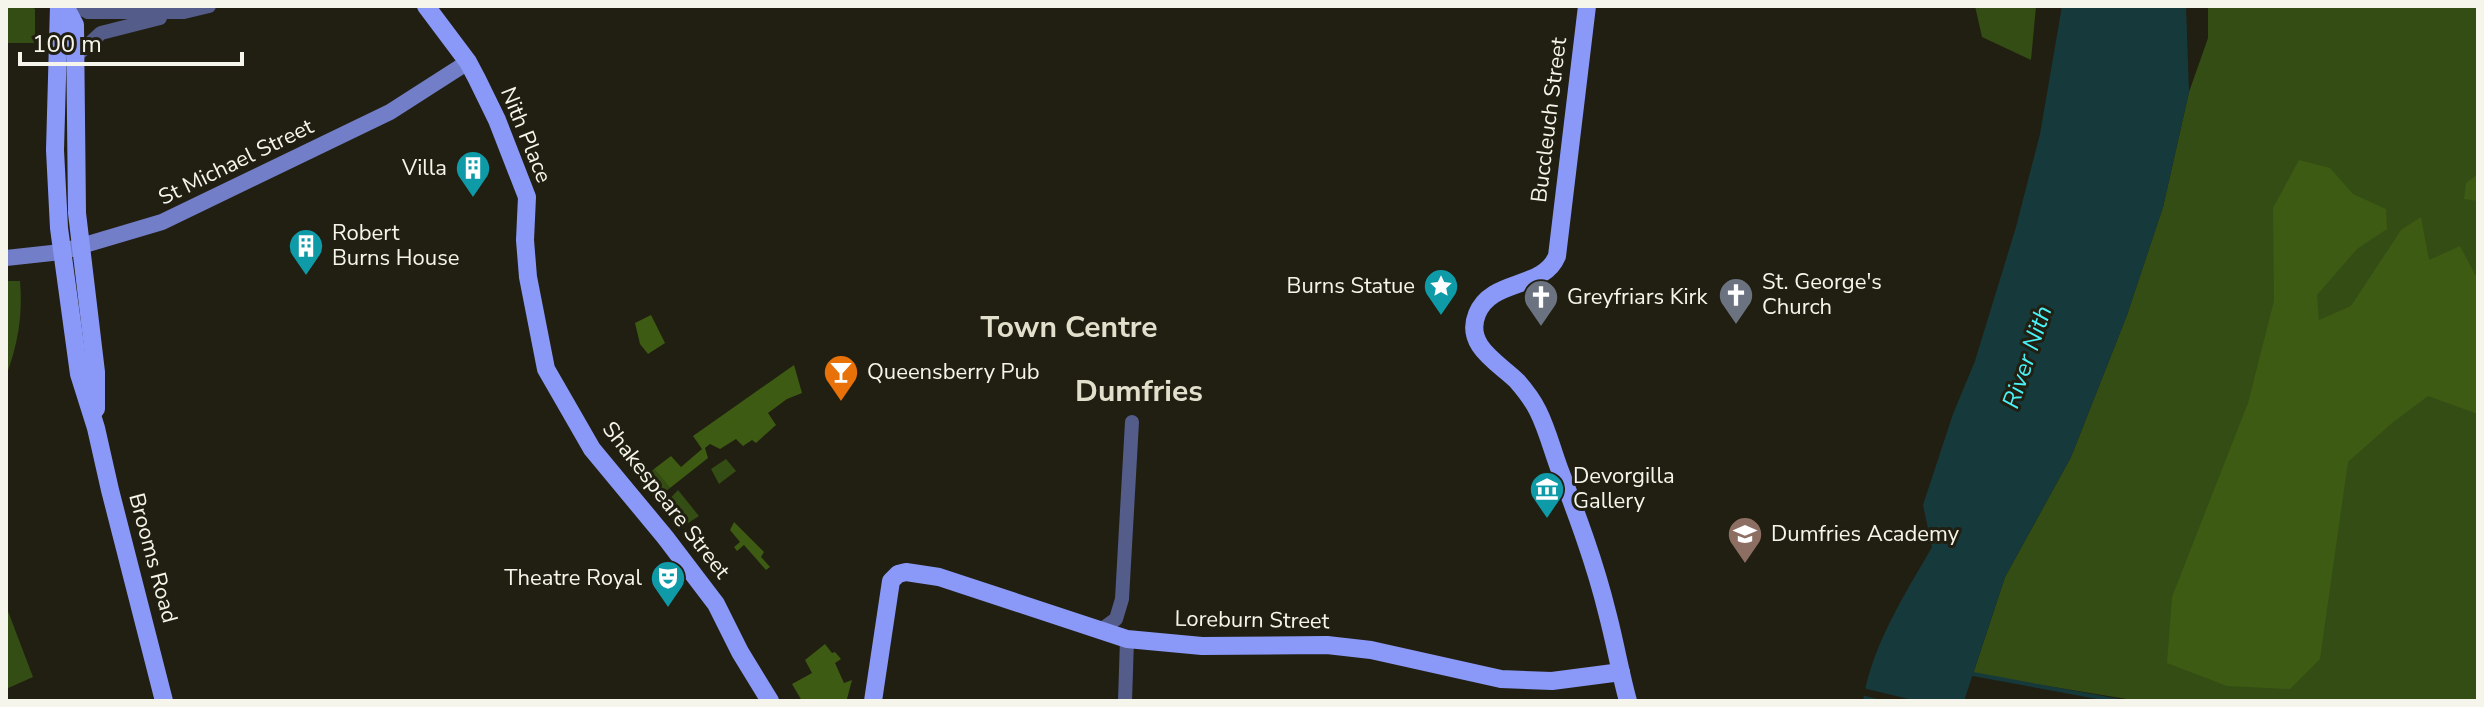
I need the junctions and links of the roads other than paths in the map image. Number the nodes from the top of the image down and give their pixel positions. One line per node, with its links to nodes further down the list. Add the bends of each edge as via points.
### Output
1 (59, 6): 11 (main road, Brooms Road, via 55,150)
2 (65, 6): 8 (main road, Brooms Road, via 75,25)
3 (77, 6): 7 (street, via 88,12)
4 (209, 6): 7 (street)
5 (1587, 6): 18 (main road, Buccleuch Street, via 1552,267 1485,300 1475,331 1485,355 1518,382 1537,410 1580,519)
6 (429, 8): 9 (main road, Nith Place)
7 (184, 12): 8 (street, via 101,33)
8 (76, 56): 10 (main road, Brooms Road, via 75,152)
9 (468, 62): 10 (main road, St Michael Street, via 390,112 226,193 162,222); 13 (main road, Nith Place, via 527,197)
10 (82, 246): 11 (main road, St Michael Street); 15 (main road, Brooms Road, via 96,372)
11 (61, 252): 12 (main road, St Michael Street); 15 (main road, Brooms Road, via 79,374)
12 (6, 258)
13 (528, 277): 20 (main road, Shakespeare Street, via 546,369 592,449 716,604)
14 (1132, 422): 16 (street, via 1122,599 1116,619)
15 (96, 428): 19 (main road, Brooms Road)
16 (1101, 630): 17 (main road, Loreburn Street); 21 (main road, Loreburn Street, via 939,577 898,574 891,581)
17 (1127, 639): 18 (main road, Loreburn Street, via 1202,646 1327,645 1501,679 1552,681); 22 (street)
18 (1621, 672): 23 (main road)
19 (164, 701)
20 (770, 701)
21 (873, 701)
22 (1125, 701)
23 (1628, 701)

